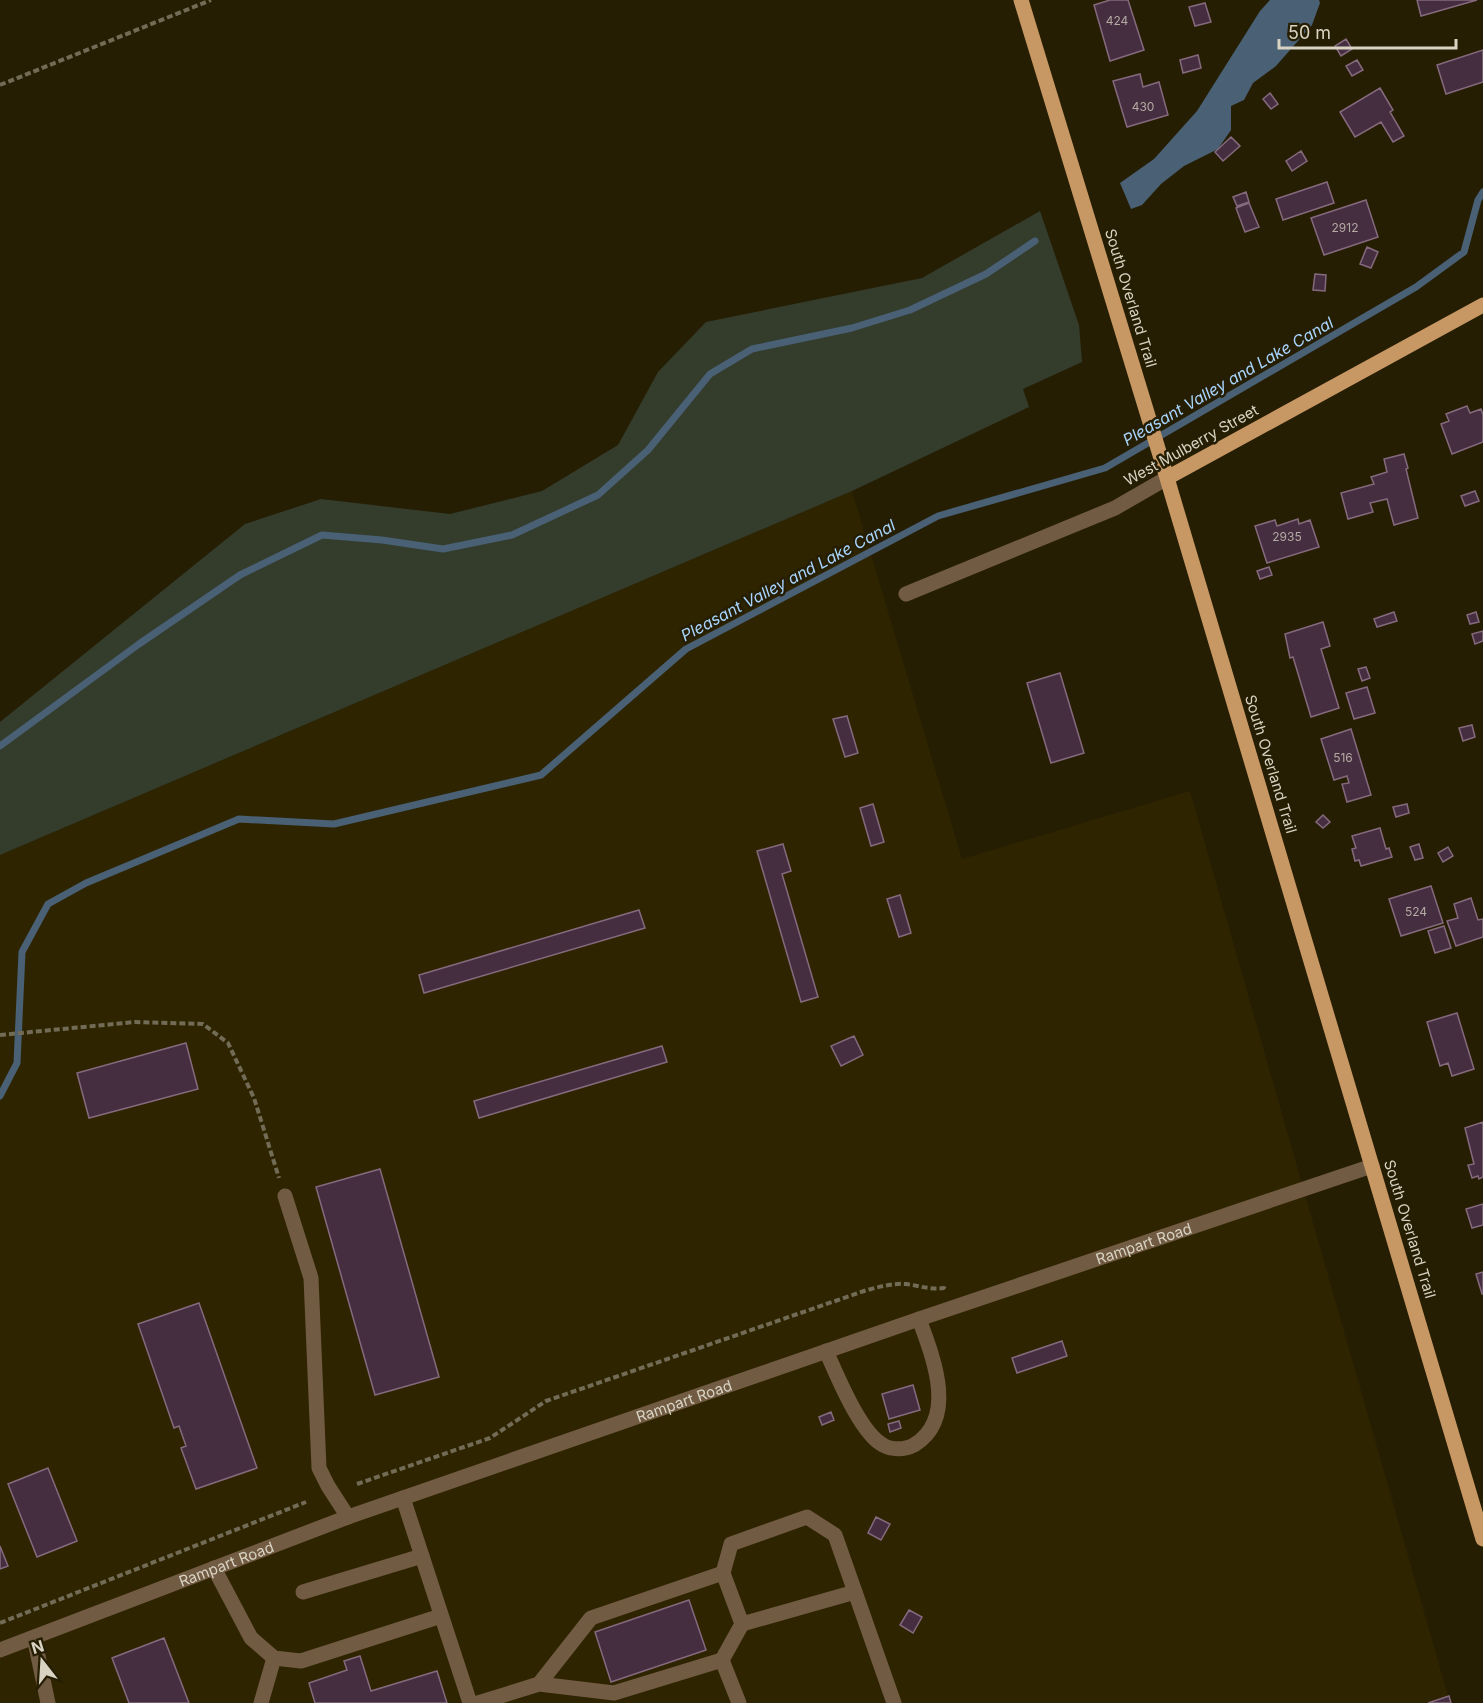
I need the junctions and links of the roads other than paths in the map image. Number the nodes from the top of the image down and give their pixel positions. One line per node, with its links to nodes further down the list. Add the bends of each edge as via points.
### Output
1 (1022, 0): 3 (main road, South Overland Trail)
2 (1483, 305): 3 (main road, West Mulberry Street)
3 (1167, 478): 4 (street, West Mulberry Street, via 1115,508); 5 (main road, South Overland Trail)
4 (906, 594)
5 (1372, 1166): 7 (street, Rampart Road); 11 (main road, South Overland Trail)
6 (285, 1196): 10 (street, via 311,1278 319,1468)
7 (919, 1319): 8 (street, Rampart Road); 8 (street, via 931,1353 938,1407 931,1430 910,1447 882,1445 868,1431)
8 (826, 1351): 9 (street, Rampart Road)
9 (403, 1498): 10 (street, Rampart Road); 12 (street)
10 (348, 1517): 13 (street, Rampart Road)
11 (1483, 1539)
12 (422, 1556): 15 (street); 17 (street)
13 (214, 1568): 19 (street, Rampart Road); 21 (street, via 251,1638)
14 (723, 1573): 16 (street, via 731,1544 807,1517 834,1535); 18 (street); 23 (street, via 591,1618)
15 (303, 1592)
16 (855, 1592): 18 (street); 29 (street)
17 (441, 1616): 21 (street, via 301,1661); 26 (street)
18 (742, 1624): 22 (street)
19 (34, 1637): 20 (street, Rampart Road); 24 (street)
20 (0, 1650)
21 (274, 1658): 25 (street)
22 (722, 1660): 23 (street, via 614,1693); 28 (street)
23 (539, 1684): 27 (street)
24 (48, 1703)
25 (261, 1703)
26 (470, 1703)
27 (478, 1703)
28 (739, 1703)
29 (894, 1703)

